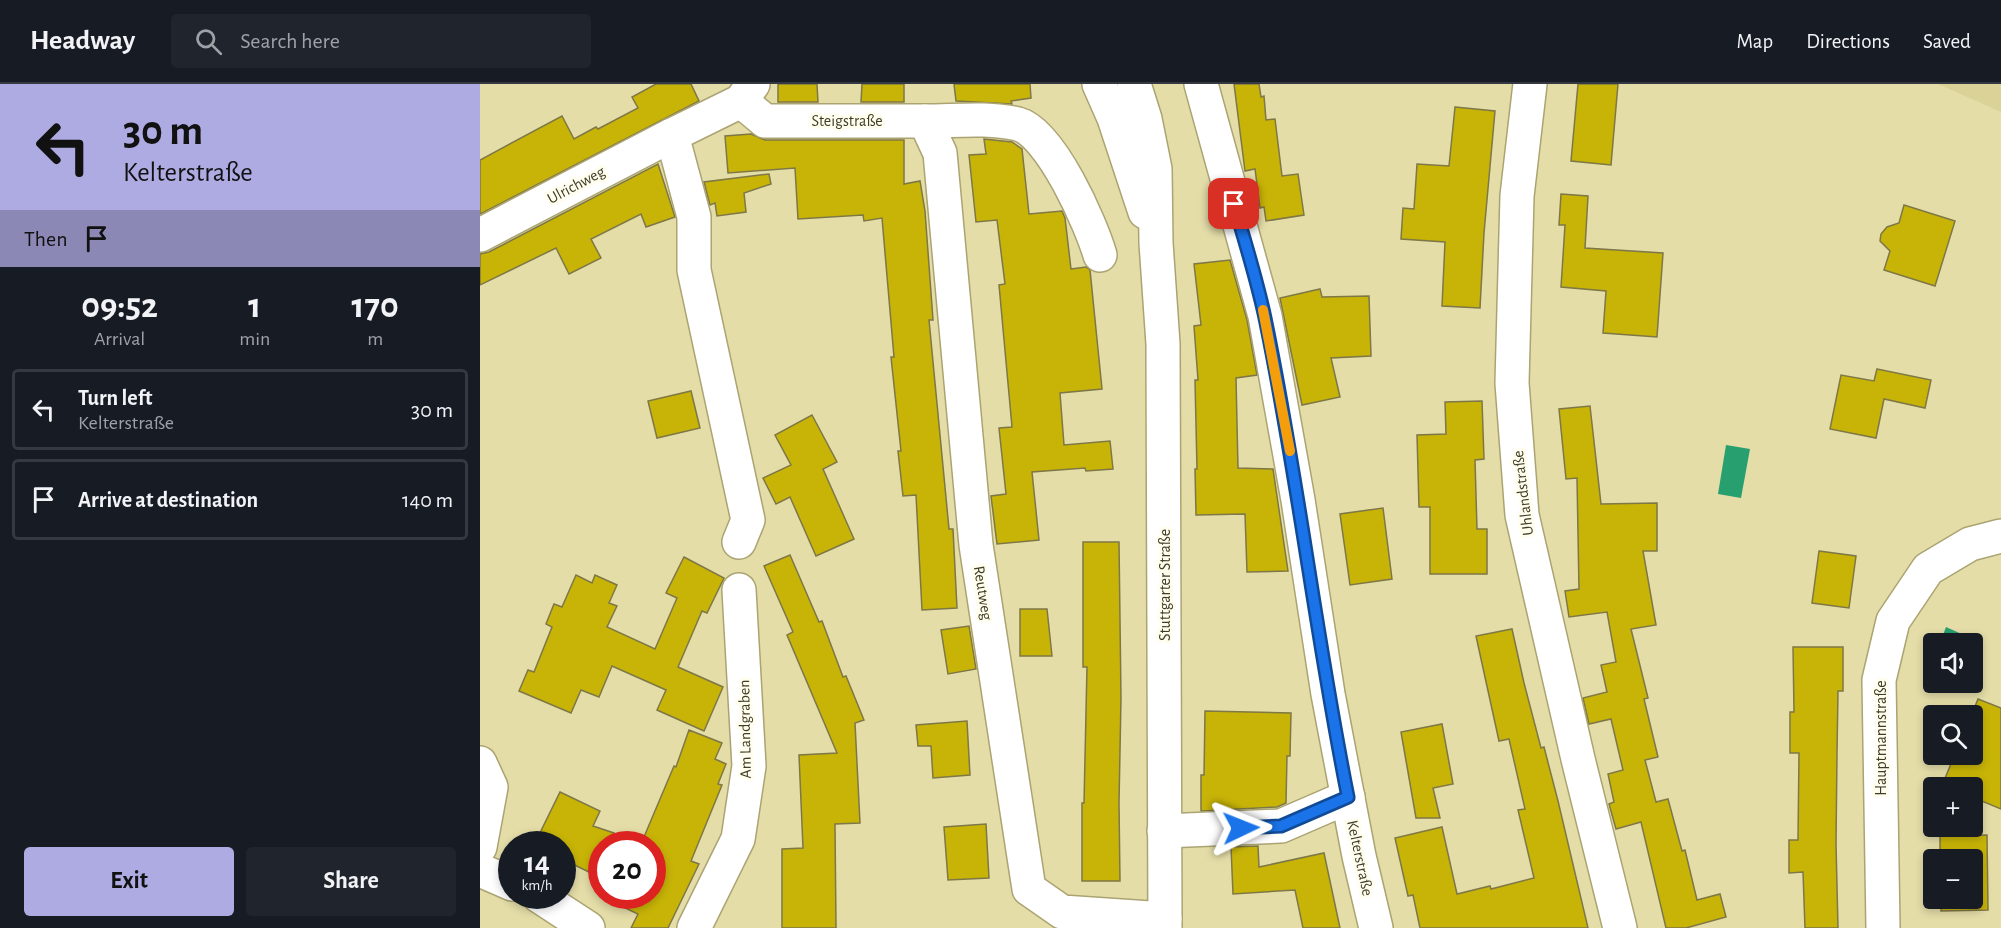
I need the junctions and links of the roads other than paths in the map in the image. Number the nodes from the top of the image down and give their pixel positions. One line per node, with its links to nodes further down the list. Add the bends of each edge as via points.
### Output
1 (1100, 84): 9 (street, Stuttgarter Straße)
2 (1134, 84): 9 (street, Stuttgarter Straße, via 1155,169)
3 (1201, 84): 15 (street, Kelterstraße, via 1265,316)
4 (1530, 84): 25 (street, Uhlandstraße, via 1517,196 1512,383 1522,515)
5 (747, 93): 6 (street, Steigstraße, via 765,121); 7 (street, Ulrichweg)
6 (924, 121): 10 (street, Steigstraße, via 991,120 1020,125 1043,142 1076,196); 21 (street, Reutweg, via 940,153 976,546 1029,889 1062,912)
7 (672, 135): 8 (street, Ulrichweg); 12 (street, via 694,217 694,270 748,520)
8 (480, 235)
9 (1155, 243): 16 (street, Stuttgarter Straße, via 1164,397)
10 (1100, 255)
11 (2001, 536): 26 (street, Hauptmannstraße, via 1970,544 1928,569 1893,621 1879,680)
12 (739, 542)
13 (739, 591): 23 (street, Am Landgraben, via 749,766 738,839)
14 (480, 763): 17 (street, via 491,787)
15 (1348, 797): 16 (street, via 1281,826); 24 (street, Kelterstraße)
16 (1164, 831): 21 (street, Stuttgarter Straße)
17 (480, 847)
18 (480, 870): 19 (street)
19 (498, 878)
20 (559, 909): 22 (street)
21 (1165, 923)
22 (588, 928)
23 (694, 928)
24 (1376, 928)
25 (1620, 928)
26 (1883, 928)

